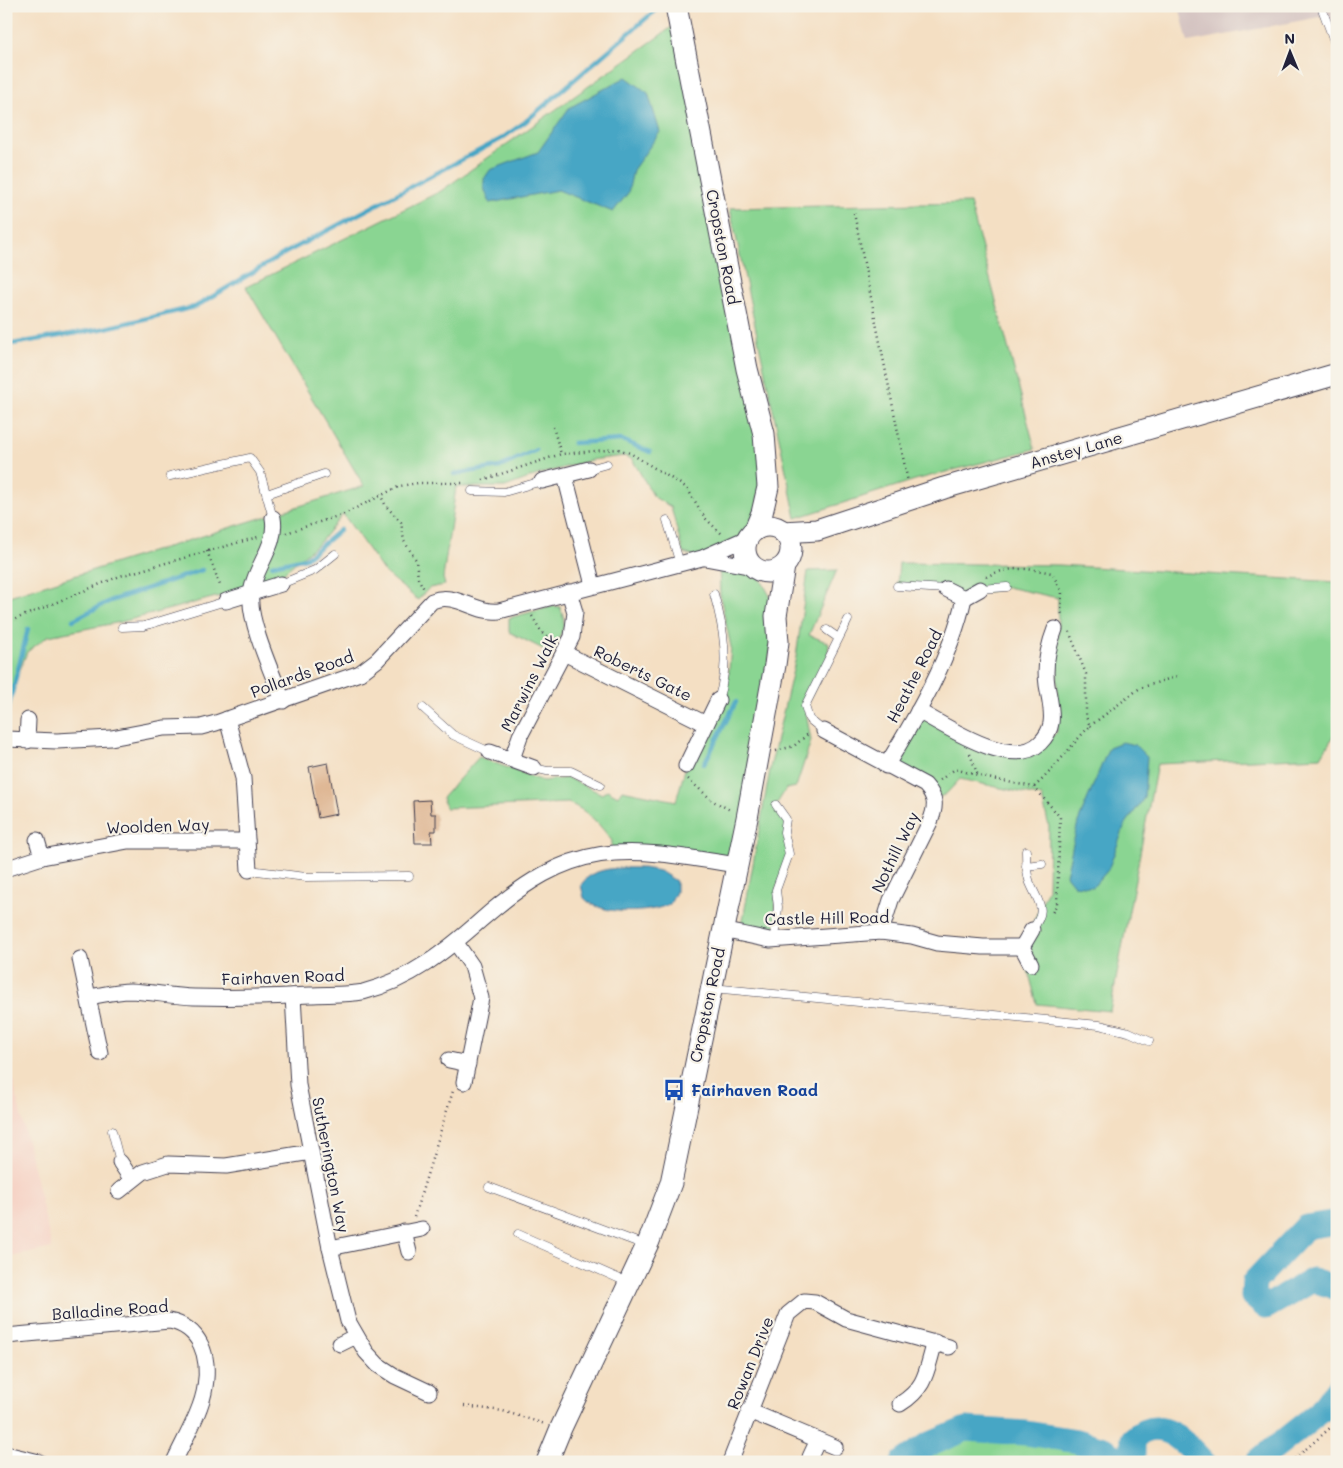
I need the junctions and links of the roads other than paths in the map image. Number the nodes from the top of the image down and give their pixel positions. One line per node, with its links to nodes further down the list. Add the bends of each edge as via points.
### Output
1 (676, 6): 11 (street, Cropston Road, via 748,370 764,434)
2 (1321, 6): 3 (lane)
3 (1337, 49)
4 (1337, 374): 17 (street, Anstey Lane, via 911,499)
5 (607, 464): 6 (lane)
6 (589, 469): 9 (street)
7 (324, 474): 13 (lane)
8 (170, 476): 13 (lane, via 247,457 254,460)
9 (565, 476): 10 (street); 25 (street)
10 (542, 481): 12 (lane, via 504,492)
11 (768, 487): 16 (street, Cropston Road); 18 (street, Cropston Road, via 762,513)
12 (472, 491)
13 (267, 494): 14 (lane)
14 (273, 518): 32 (street, via 273,536 252,585)
15 (667, 520): 22 (lane)
16 (780, 530): 17 (street, Anstey Lane); 18 (street, via 769,526); 21 (street, Cropston Road, via 791,546)
17 (817, 530): 21 (street, Anstey Lane)
18 (751, 534): 20 (street); 23 (street, Cropston Road, via 745,553)
19 (334, 554): 24 (lane, via 315,570)
20 (702, 558): 22 (street); 23 (street)
21 (787, 560): 23 (street, via 770,572); 35 (street, Cropston Road)
22 (680, 564): 25 (street)
23 (754, 568): 35 (street, Cropston Road, via 770,596)
24 (281, 584): 32 (street)
25 (593, 585): 30 (street)
26 (897, 586): 28 (lane)
27 (1008, 587): 29 (lane)
28 (946, 589): 33 (street)
29 (980, 589): 33 (street)
30 (569, 592): 41 (street, Marwins Walk, via 575,624); 43 (street, Pollards Road, via 488,612 449,598 432,601 377,660 360,673)
31 (714, 594): 42 (lane, via 724,641 724,682)
32 (251, 595): 34 (street); 43 (street, via 254,620)
33 (964, 598): 45 (street, Heathe Road, via 956,632)
34 (226, 601): 37 (lane, via 144,626)
35 (776, 616): 66 (street, Cropston Road, via 778,642 775,665)
36 (848, 620): 40 (lane)
37 (122, 627)
38 (1056, 629): 45 (street, via 1046,660 1051,724 1037,746 1006,752 986,747)
39 (827, 630): 40 (lane)
40 (837, 637): 49 (lane, via 805,706 809,718)
41 (566, 651): 48 (street, Roberts Gate); 53 (street, Marwins Walk, via 520,736)
42 (718, 700): 48 (street)
43 (283, 701): 46 (street, Pollards Road)
44 (423, 708): 52 (lane, via 452,735)
45 (918, 711): 55 (street, Heathe Road)
46 (227, 719): 51 (street, Pollards Road, via 201,727 164,728 111,738); 62 (street, via 243,778)
47 (28, 720): 51 (street)
48 (706, 724): 54 (street)
49 (824, 732): 55 (street, Nothill Way)
50 (6, 738): 51 (street, Pollards Road)
51 (28, 741)
52 (490, 752): 53 (street, Marwins Walk)
53 (512, 759): 56 (street, Marwins Walk)
54 (686, 766)
55 (886, 766): 73 (street, Nothill Way, via 925,785 935,799 935,809 891,900)
56 (534, 768): 57 (lane, via 571,771)
57 (600, 785)
58 (776, 805): 60 (lane, via 786,819)
59 (774, 830): 60 (lane)
60 (784, 832): 74 (lane, via 788,854 776,890)
61 (38, 840): 64 (street)
62 (247, 841): 64 (street, Woolden Way, via 128,841); 69 (street)
63 (1026, 851): 67 (lane)
64 (42, 858): 68 (street, Woolden Way)
65 (1042, 864): 67 (lane)
66 (736, 865): 71 (street, Cropston Road); 75 (street, Fairhaven Road, via 647,852 581,858 538,876 519,888)
67 (1026, 866): 72 (lane, via 1029,882 1039,898 1041,913)
68 (8, 868)
69 (249, 870): 70 (lane, via 306,877)
70 (409, 876)
71 (722, 930): 74 (street, Castle Hill Road); 79 (street, Cropston Road)
72 (1032, 930): 76 (street)
73 (881, 932): 74 (street, Castle Hill Road); 76 (street, Castle Hill Road, via 937,943)
74 (775, 940)
75 (456, 943): 80 (street, Fairhaven Road, via 433,961 385,985 361,992); 85 (street, via 472,966 481,998)
76 (1022, 947): 78 (street)
77 (80, 959): 81 (street)
78 (1031, 964)
79 (710, 988): 82 (lane, via 1099,1025); 94 (street, Cropston Road, via 671,1183)
80 (293, 996): 81 (street, Fairhaven Road, via 193,997 130,992); 88 (street, Sutherington Way, via 298,1084)
81 (89, 997): 83 (street)
82 (1149, 1041)
83 (100, 1053)
84 (449, 1060): 85 (street)
85 (468, 1064): 86 (street)
86 (464, 1082)
87 (112, 1131): 89 (lane)
88 (311, 1152): 90 (street, via 226,1166 168,1164 143,1172); 95 (street, Sutherington Way)
89 (120, 1162): 90 (street)
90 (132, 1180): 92 (street)
91 (489, 1187): 94 (lane)
92 (119, 1191)
93 (518, 1234): 97 (lane)
94 (646, 1246): 97 (street, Cropston Road)
95 (330, 1248): 96 (street, via 412,1231); 99 (street, Sutherington Way, via 348,1321)
96 (409, 1252)
97 (629, 1283): 110 (street, Cropston Road)
98 (6, 1336): 109 (street, Balladine Road, via 169,1321 193,1331 205,1360 206,1387)
99 (356, 1336): 100 (street); 101 (street, Sutherington Way, via 378,1364)
100 (340, 1344)
101 (429, 1392)
102 (900, 1404): 103 (street, Rowan Drive, via 921,1387 942,1345 846,1319 815,1302 804,1301 788,1314)
103 (749, 1411): 104 (street); 111 (street, Rowan Drive)
104 (818, 1440): 105 (street); 107 (street)
105 (835, 1447)
106 (6, 1454): 108 (street)
107 (810, 1457)
108 (39, 1462)
109 (174, 1462)
110 (547, 1462)
111 (730, 1462)

